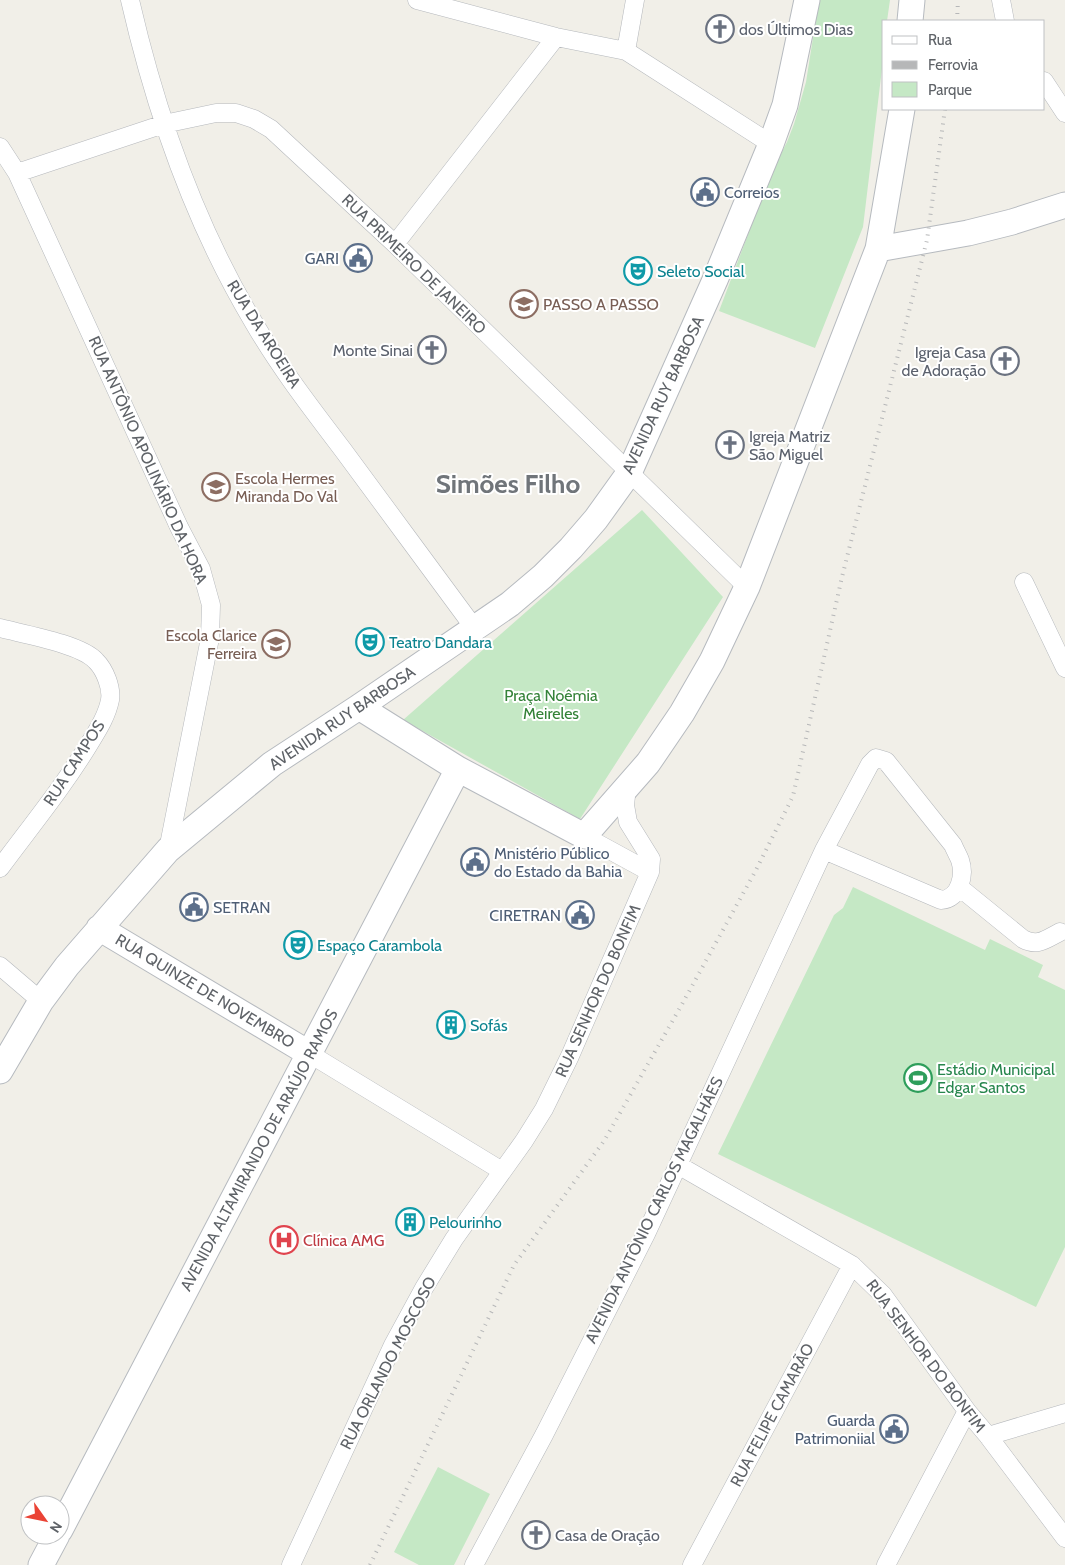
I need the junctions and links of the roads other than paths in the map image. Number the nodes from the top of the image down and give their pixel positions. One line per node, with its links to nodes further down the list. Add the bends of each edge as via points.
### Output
1 (130, 0): 14 (street, RUA DA AROEIRA)
2 (417, 0): 9 (street)
3 (635, 0): 10 (street)
4 (807, 0): 15 (main road, AVENIDA RUY BARBOSA, via 784,105)
5 (912, 0): 7 (main road)
6 (1001, 0): 8 (street)
7 (910, 20)
8 (1006, 20)
9 (556, 37): 10 (street); 19 (street)
10 (626, 52): 15 (street)
11 (1045, 83): 13 (street)
12 (902, 110): 20 (main road)
13 (1065, 113)
14 (164, 124): 17 (street, RUA PRIMEIRO DE JANEIRO); 19 (street, RUA PRIMEIRO DE JANEIRO, via 216,113 236,113 254,119 271,129); 25 (street, RUA DA AROEIRA, via 218,258 254,324 288,376)
15 (771, 144): 21 (main road, AVENIDA RUY BARBOSA)
16 (0, 147): 17 (street, RUA ANTÔNIO APOLINÁRIO DA HORA)
17 (17, 173): 31 (street, RUA ANTÔNIO APOLINÁRIO DA HORA, via 201,569 211,605 210,638)
18 (1065, 205): 20 (main road, via 1012,222)
19 (395, 244): 21 (street, RUA PRIMEIRO DE JANEIRO)
20 (878, 249): 23 (main road)
21 (629, 473): 23 (street, RUA PRIMEIRO DE JANEIRO); 25 (main road, AVENIDA RUY BARBOSA, via 571,548 510,604)
22 (1024, 582): 26 (street)
23 (746, 587): 29 (main road, via 712,661 682,714)
24 (0, 628): 33 (street, RUA CAMPOS, via 82,652 96,661 107,680 110,698 104,719 77,764)
25 (475, 629): 27 (main road, AVENIDA RUY BARBOSA)
26 (1065, 668)
27 (359, 707): 28 (main road); 31 (main road, AVENIDA RUY BARBOSA, via 272,764)
28 (458, 769): 30 (main road); 40 (main road, AVENIDA ALTAMIRANDO DE ARAÚJO RAMOS)
29 (627, 787): 30 (main road); 34 (street, via 625,805 628,822 651,859)
30 (584, 836): 34 (street)
31 (168, 850): 36 (main road, AVENIDA RUY BARBOSA)
32 (824, 850): 35 (street, via 940,900 950,897); 35 (street, AVENIDA ANTÔNIO CARLOS MAGALHÃES, via 876,758 886,761 952,846 960,861); 42 (street, AVENIDA ANTÔNIO CARLOS MAGALHÃES)
33 (0, 868)
34 (650, 872): 43 (street, RUA SENHOR DO BONFIM, via 567,1064 544,1109)
35 (959, 887): 37 (street, via 1031,943 1037,944)
36 (100, 928): 39 (main road, AVENIDA RUY BARBOSA); 40 (main road, RUA QUINZE DE NOVEMBRO)
37 (1060, 932)
38 (0, 966): 39 (street)
39 (41, 1001): 41 (main road, AVENIDA RUY BARBOSA)
40 (310, 1054): 43 (street); 48 (main road, AVENIDA ALTAMIRANDO DE ARAÚJO RAMOS)
41 (0, 1071)
42 (678, 1165): 44 (street, RUA SENHOR DO BONFIM); 53 (street, AVENIDA ANTÔNIO CARLOS MAGALHÃES, via 544,1434)
43 (502, 1171): 52 (street, RUA ORLANDO MOSCOSO, via 454,1239 393,1344)
44 (852, 1265): 45 (street, RUA SENHOR DO BONFIM, via 884,1295); 54 (street, RUA FELIPE CAMARÃO)
45 (966, 1411): 47 (street, RUA SENHOR DO BONFIM); 55 (street)
46 (1065, 1414): 47 (street)
47 (988, 1436): 49 (street, RUA SENHOR DO BONFIM)
48 (70, 1511)
49 (1065, 1538)
50 (52, 1545): 51 (main road)
51 (42, 1565)
52 (291, 1565)
53 (474, 1565)
54 (692, 1565)
55 (886, 1565)

